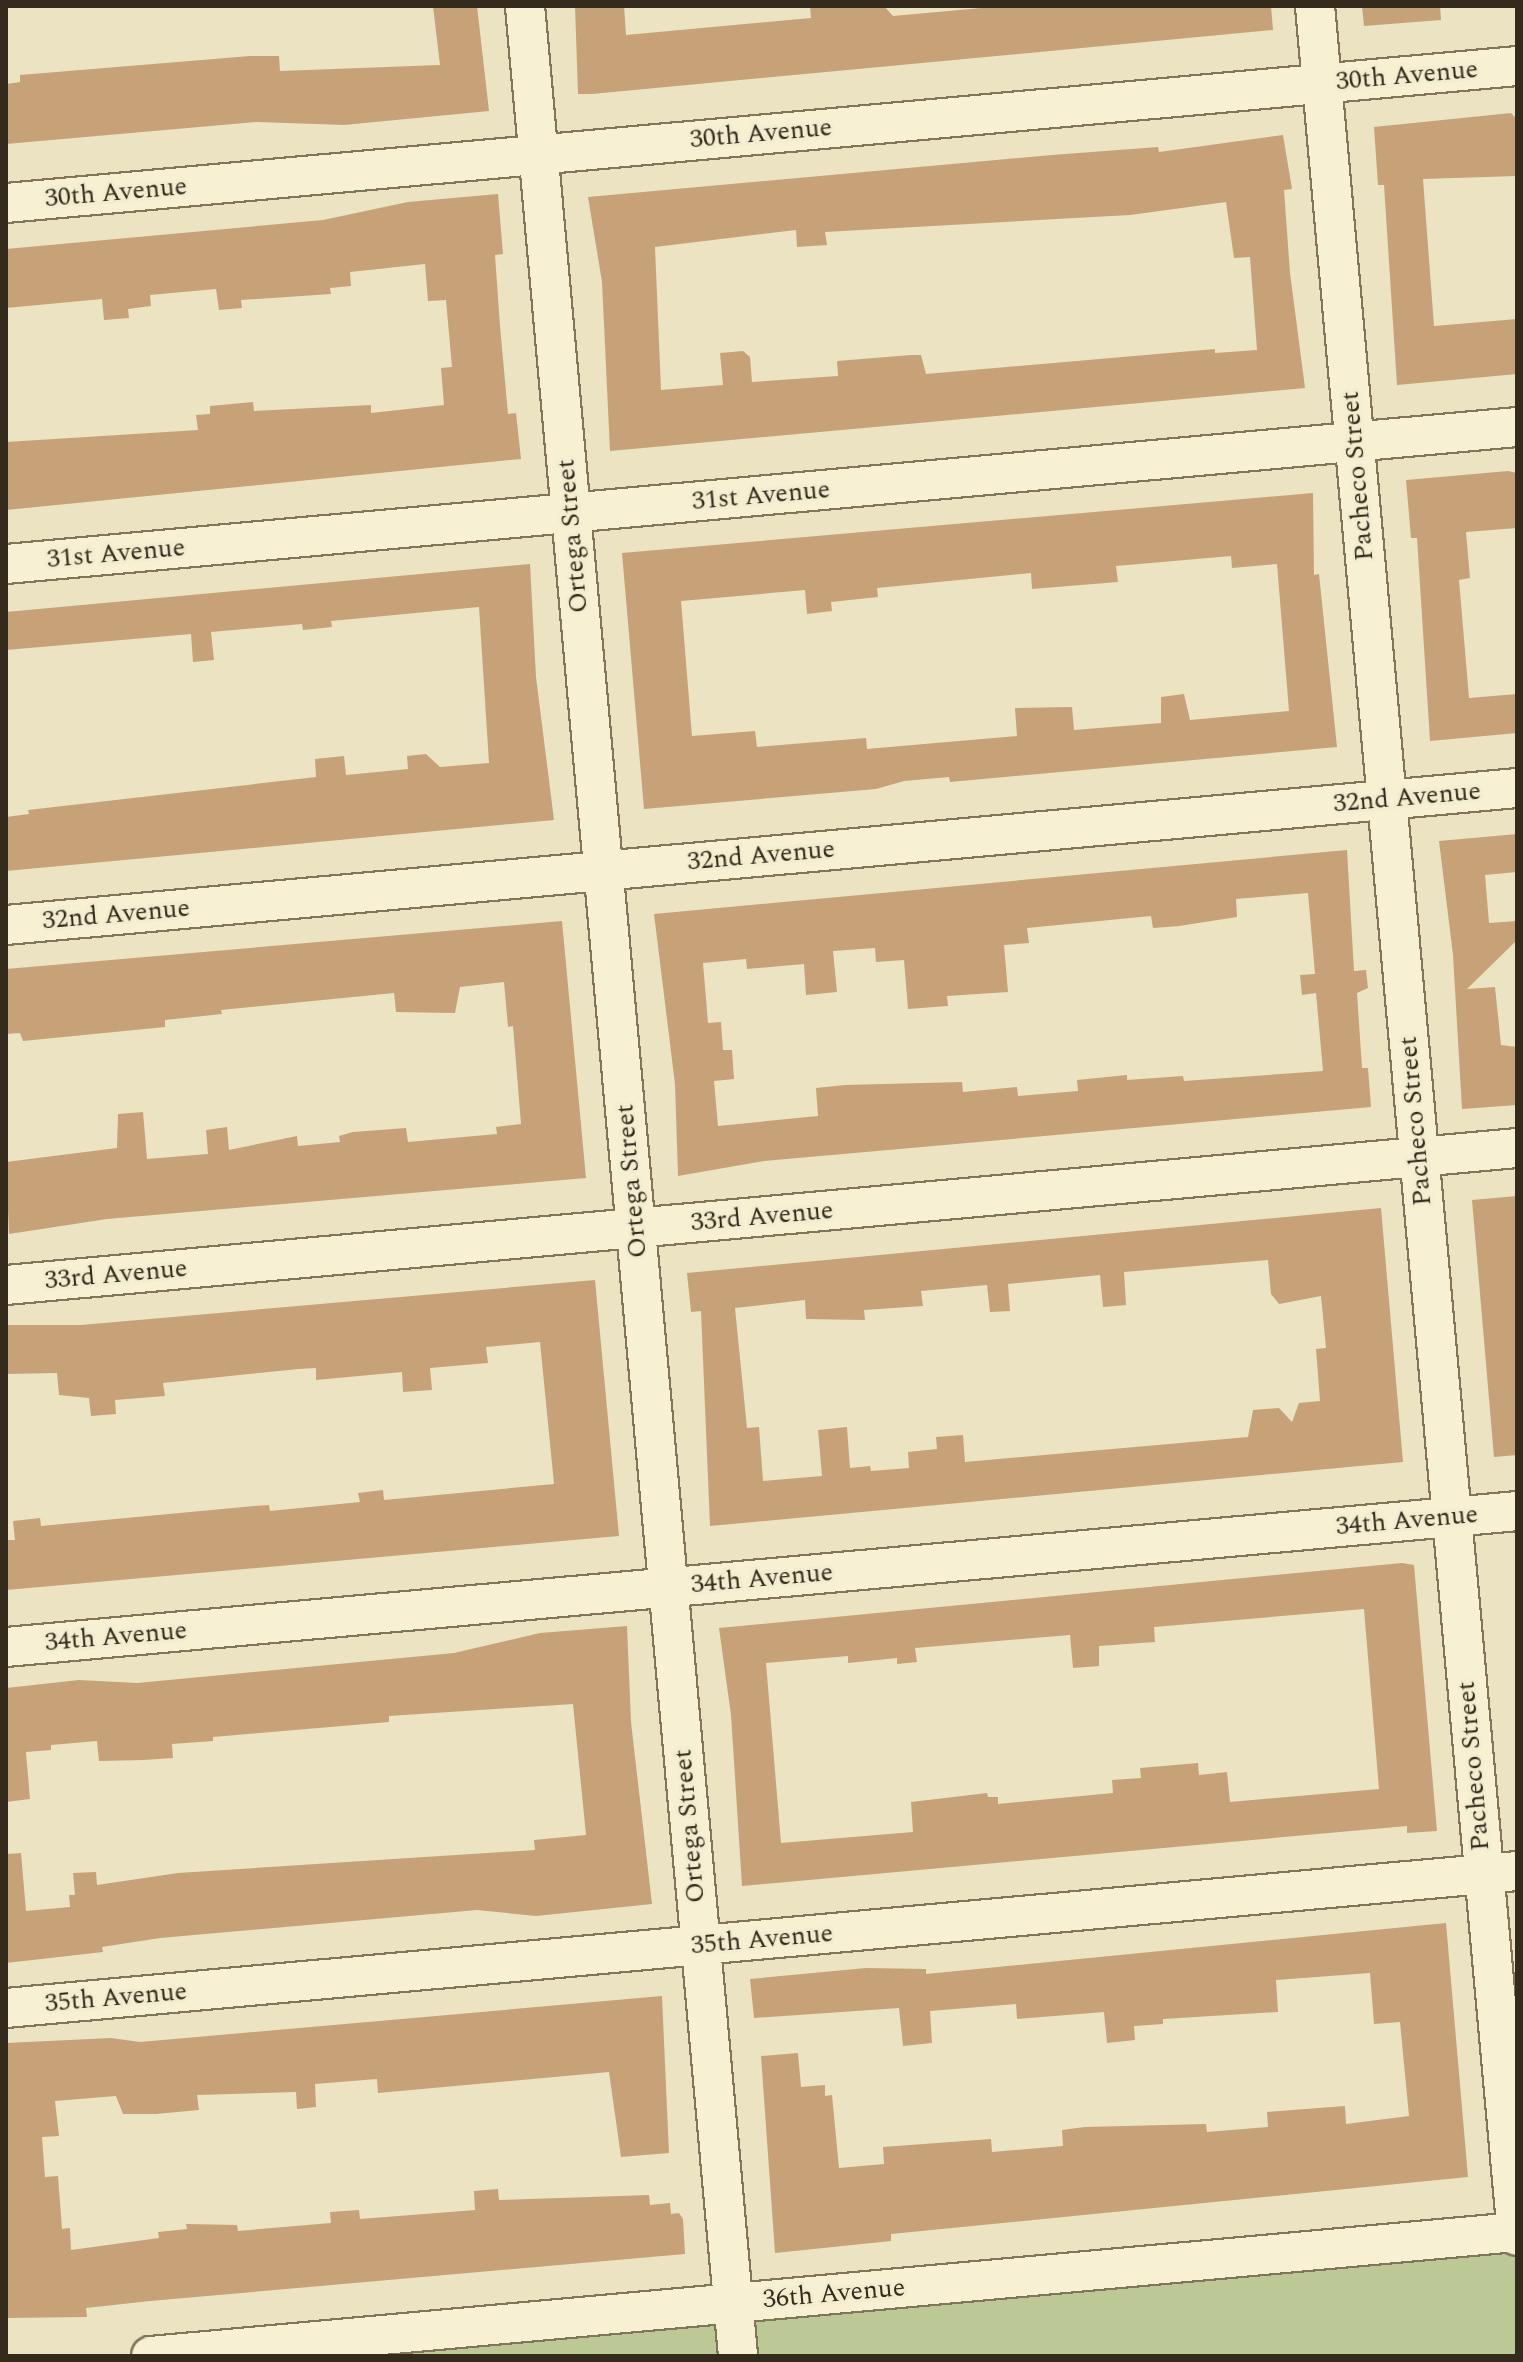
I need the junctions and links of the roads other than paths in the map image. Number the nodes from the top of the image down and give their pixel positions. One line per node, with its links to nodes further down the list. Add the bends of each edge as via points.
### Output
1 (525, 6): 5 (street, Ortega Street)
2 (1315, 6): 4 (street, Pacheco Street)
3 (1517, 66): 4 (street, 30th Avenue)
4 (1322, 83): 5 (street, 30th Avenue); 8 (street, Pacheco Street)
5 (539, 154): 6 (street, 30th Avenue); 9 (street, Ortega Street)
6 (6, 203)
7 (1517, 427): 8 (street, 31st Avenue)
8 (1354, 442): 9 (street, 31st Avenue); 12 (street, Pacheco Street)
9 (571, 513): 10 (street, 31st Avenue); 13 (street, Ortega Street)
10 (6, 564)
11 (1517, 788): 12 (street, 32nd Avenue)
12 (1387, 800): 13 (street, 32nd Avenue); 16 (street, Pacheco Street)
13 (604, 871): 14 (street, 32nd Avenue); 17 (street, Ortega Street)
14 (6, 925)
15 (1517, 1148): 16 (street, 33rd Avenue)
16 (1420, 1158): 17 (street, 33rd Avenue); 20 (street, Pacheco Street)
17 (636, 1228): 18 (street, 33rd Avenue); 21 (street, Ortega Street)
18 (6, 1285)
19 (1517, 1511): 20 (street, 34th Avenue)
20 (1452, 1516): 21 (street, 34th Avenue); 23 (street, Pacheco Street)
21 (669, 1587): 22 (street, 34th Avenue); 24 (street, Ortega Street)
22 (6, 1647)
23 (1501, 1872): 24 (street, 35th Avenue); 26 (street, Pacheco Street)
24 (701, 1945): 25 (street, 35th Avenue); 27 (street, Ortega Street)
25 (6, 2008)
26 (1517, 2233): 27 (street, 36th Avenue)
27 (733, 2303): 28 (street, 36th Avenue); 29 (street, Ortega Street)
28 (151, 2356)
29 (738, 2356)

